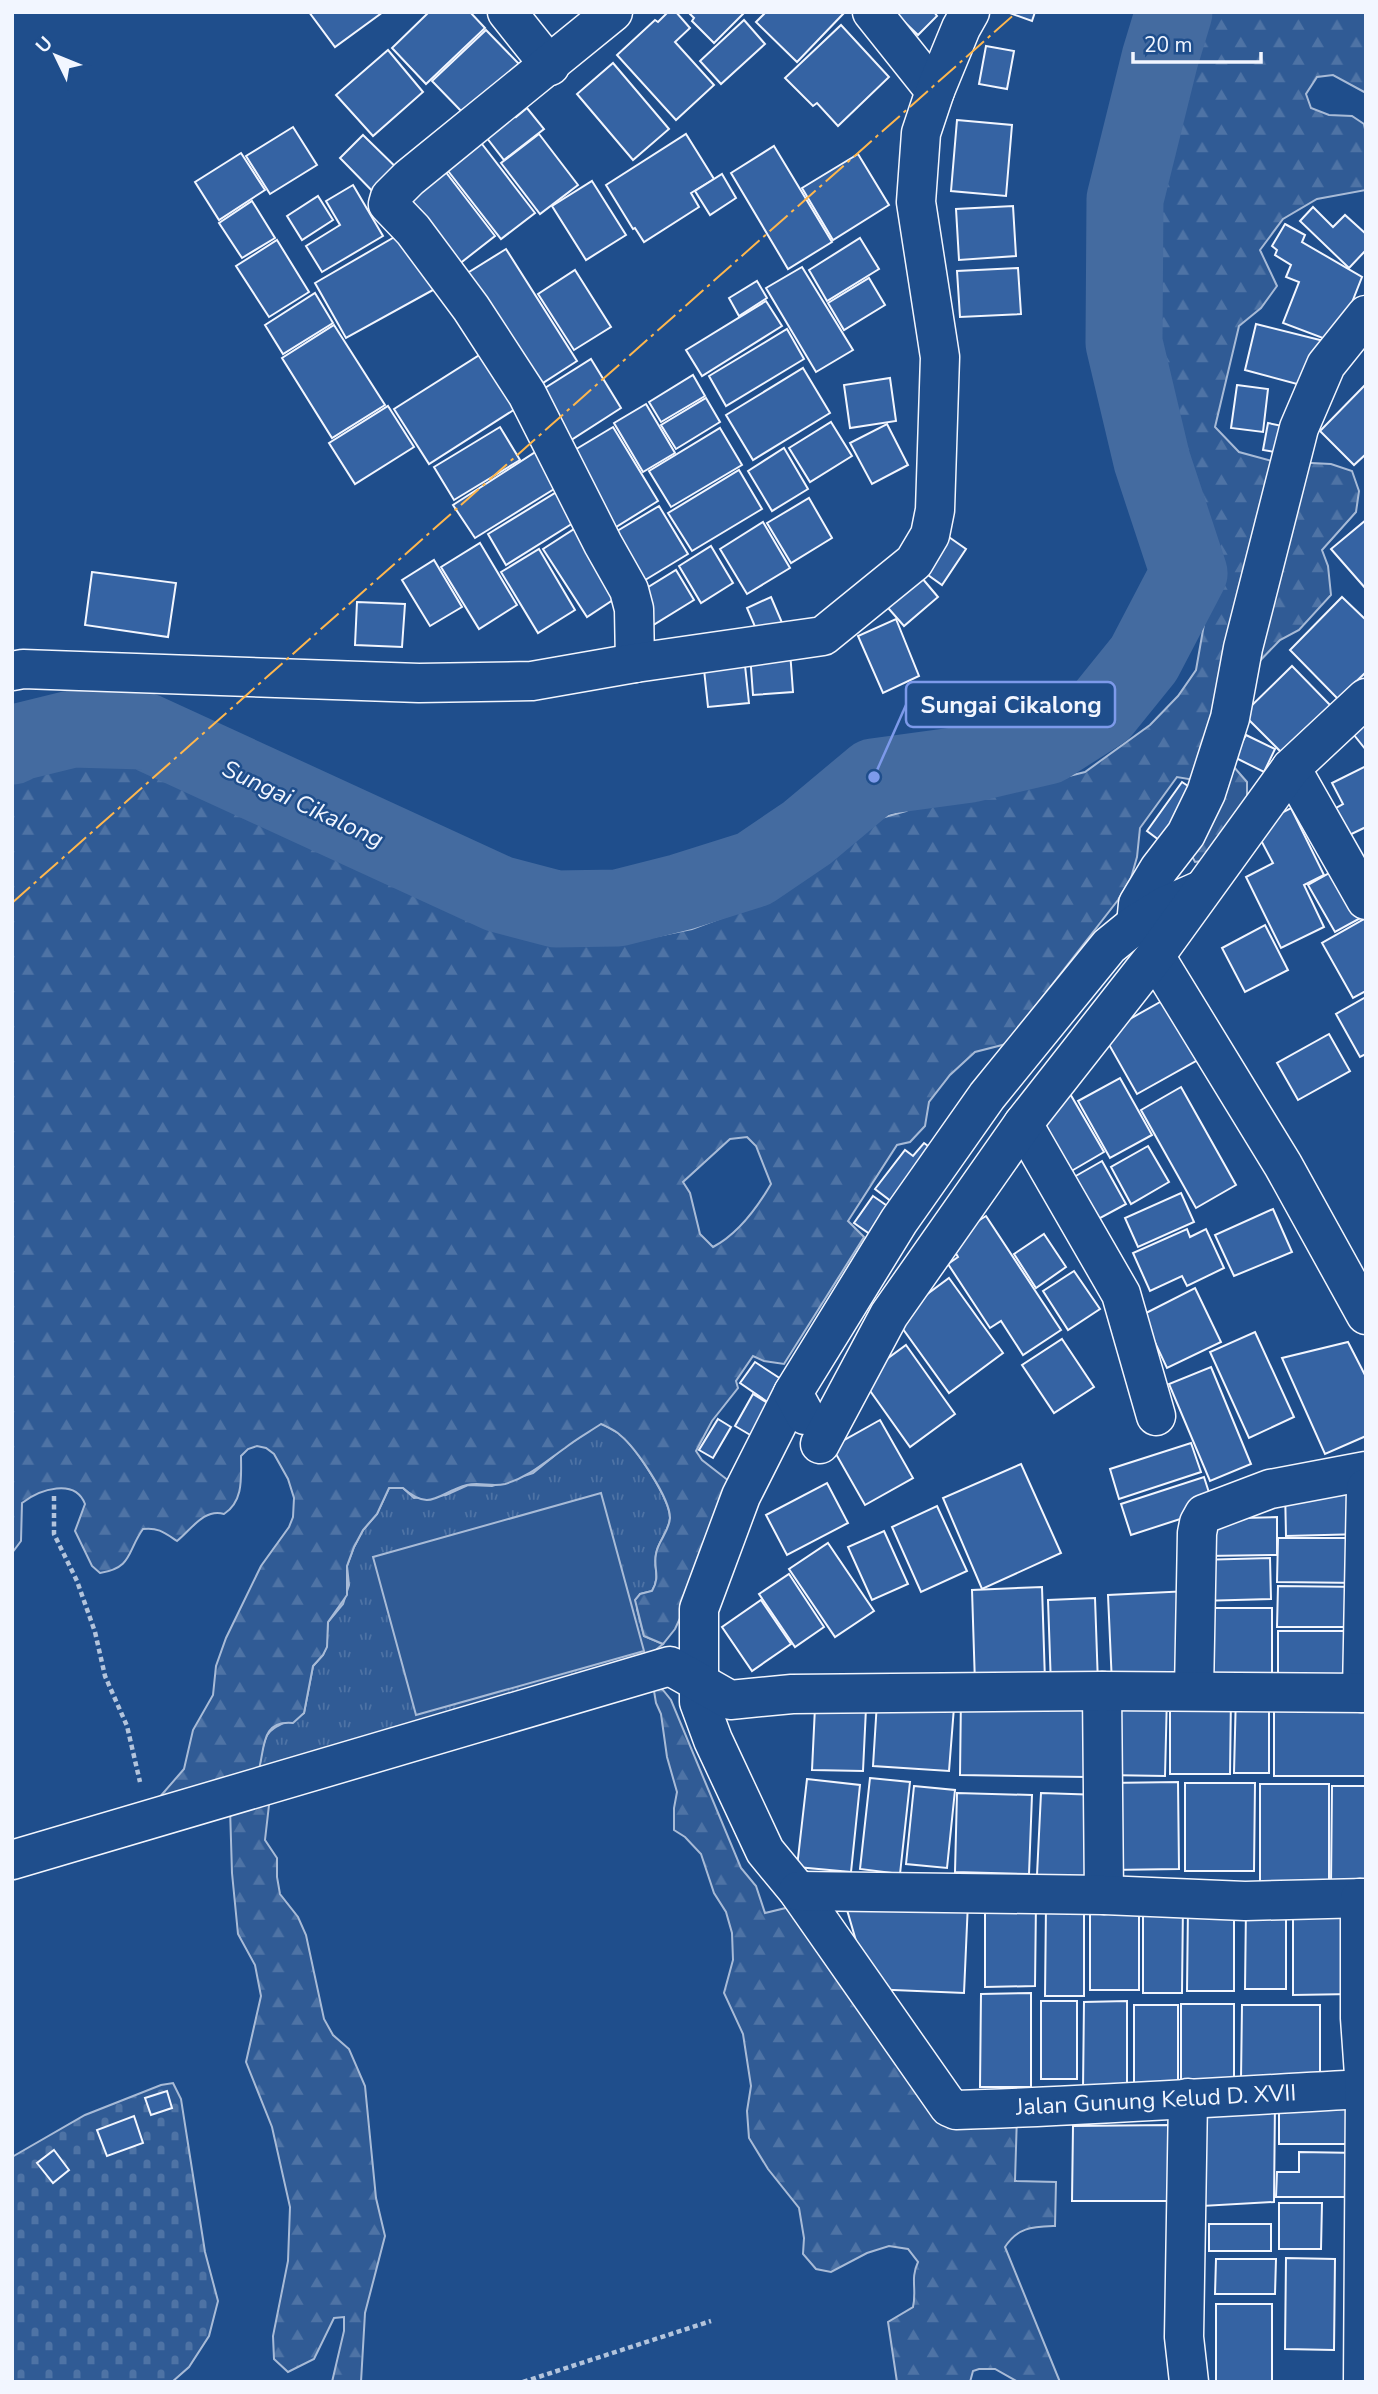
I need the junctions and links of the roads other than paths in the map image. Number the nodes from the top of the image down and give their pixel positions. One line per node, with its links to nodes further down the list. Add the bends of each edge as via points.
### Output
1 (507, 12): 5 (street)
2 (613, 12): 5 (street)
3 (872, 12): 6 (street)
4 (970, 12): 6 (street)
5 (550, 66): 8 (street, via 409,178 387,204 471,308 527,394 629,590)
6 (934, 91): 8 (street, via 921,133 916,202 940,357 930,535 914,562 824,636)
7 (1366, 315): 13 (street, via 1326,365 1299,428 1243,648 1230,718 1206,793 1186,834 1138,904)
8 (635, 663): 9 (street, via 532,681 419,683)
9 (12, 671)
10 (1366, 698): 11 (street)
11 (1291, 768): 12 (street); 13 (street, via 1201,890)
12 (1366, 900)
13 (1146, 940): 14 (street); 15 (street, via 1283,1165); 16 (street, via 1109,946 987,1096 899,1221)
14 (1023, 1124): 16 (street, via 888,1315 820,1444); 17 (street, via 1121,1294)
15 (1366, 1315)
16 (793, 1393): 20 (street, via 741,1496 699,1608)
17 (1156, 1416)
18 (1366, 1471): 22 (street, via 1270,1489 1204,1514 1197,1533)
19 (1366, 1488): 23 (street)
20 (699, 1684): 21 (street, via 730,1700 792,1694); 24 (street, via 670,1666); 25 (street, via 699,1702 713,1740 765,1851)
21 (1102, 1690): 22 (street); 26 (street)
22 (1194, 1691): 23 (street)
23 (1364, 1693)
24 (12, 1860)
25 (798, 1891): 26 (street); 29 (street, Jalan Gunung Kelud D. XVII, via 949,2107 1043,2108)
26 (1104, 1895): 27 (street, via 1245,1901)
27 (1363, 1898): 28 (street, via 1360,2018)
28 (1365, 2089): 29 (street, Jalan Gunung Kelud D. XVII); 30 (street)
29 (1188, 2098): 31 (street, via 1184,2337)
30 (1365, 2223): 32 (street)
31 (1189, 2382)
32 (1363, 2382)

